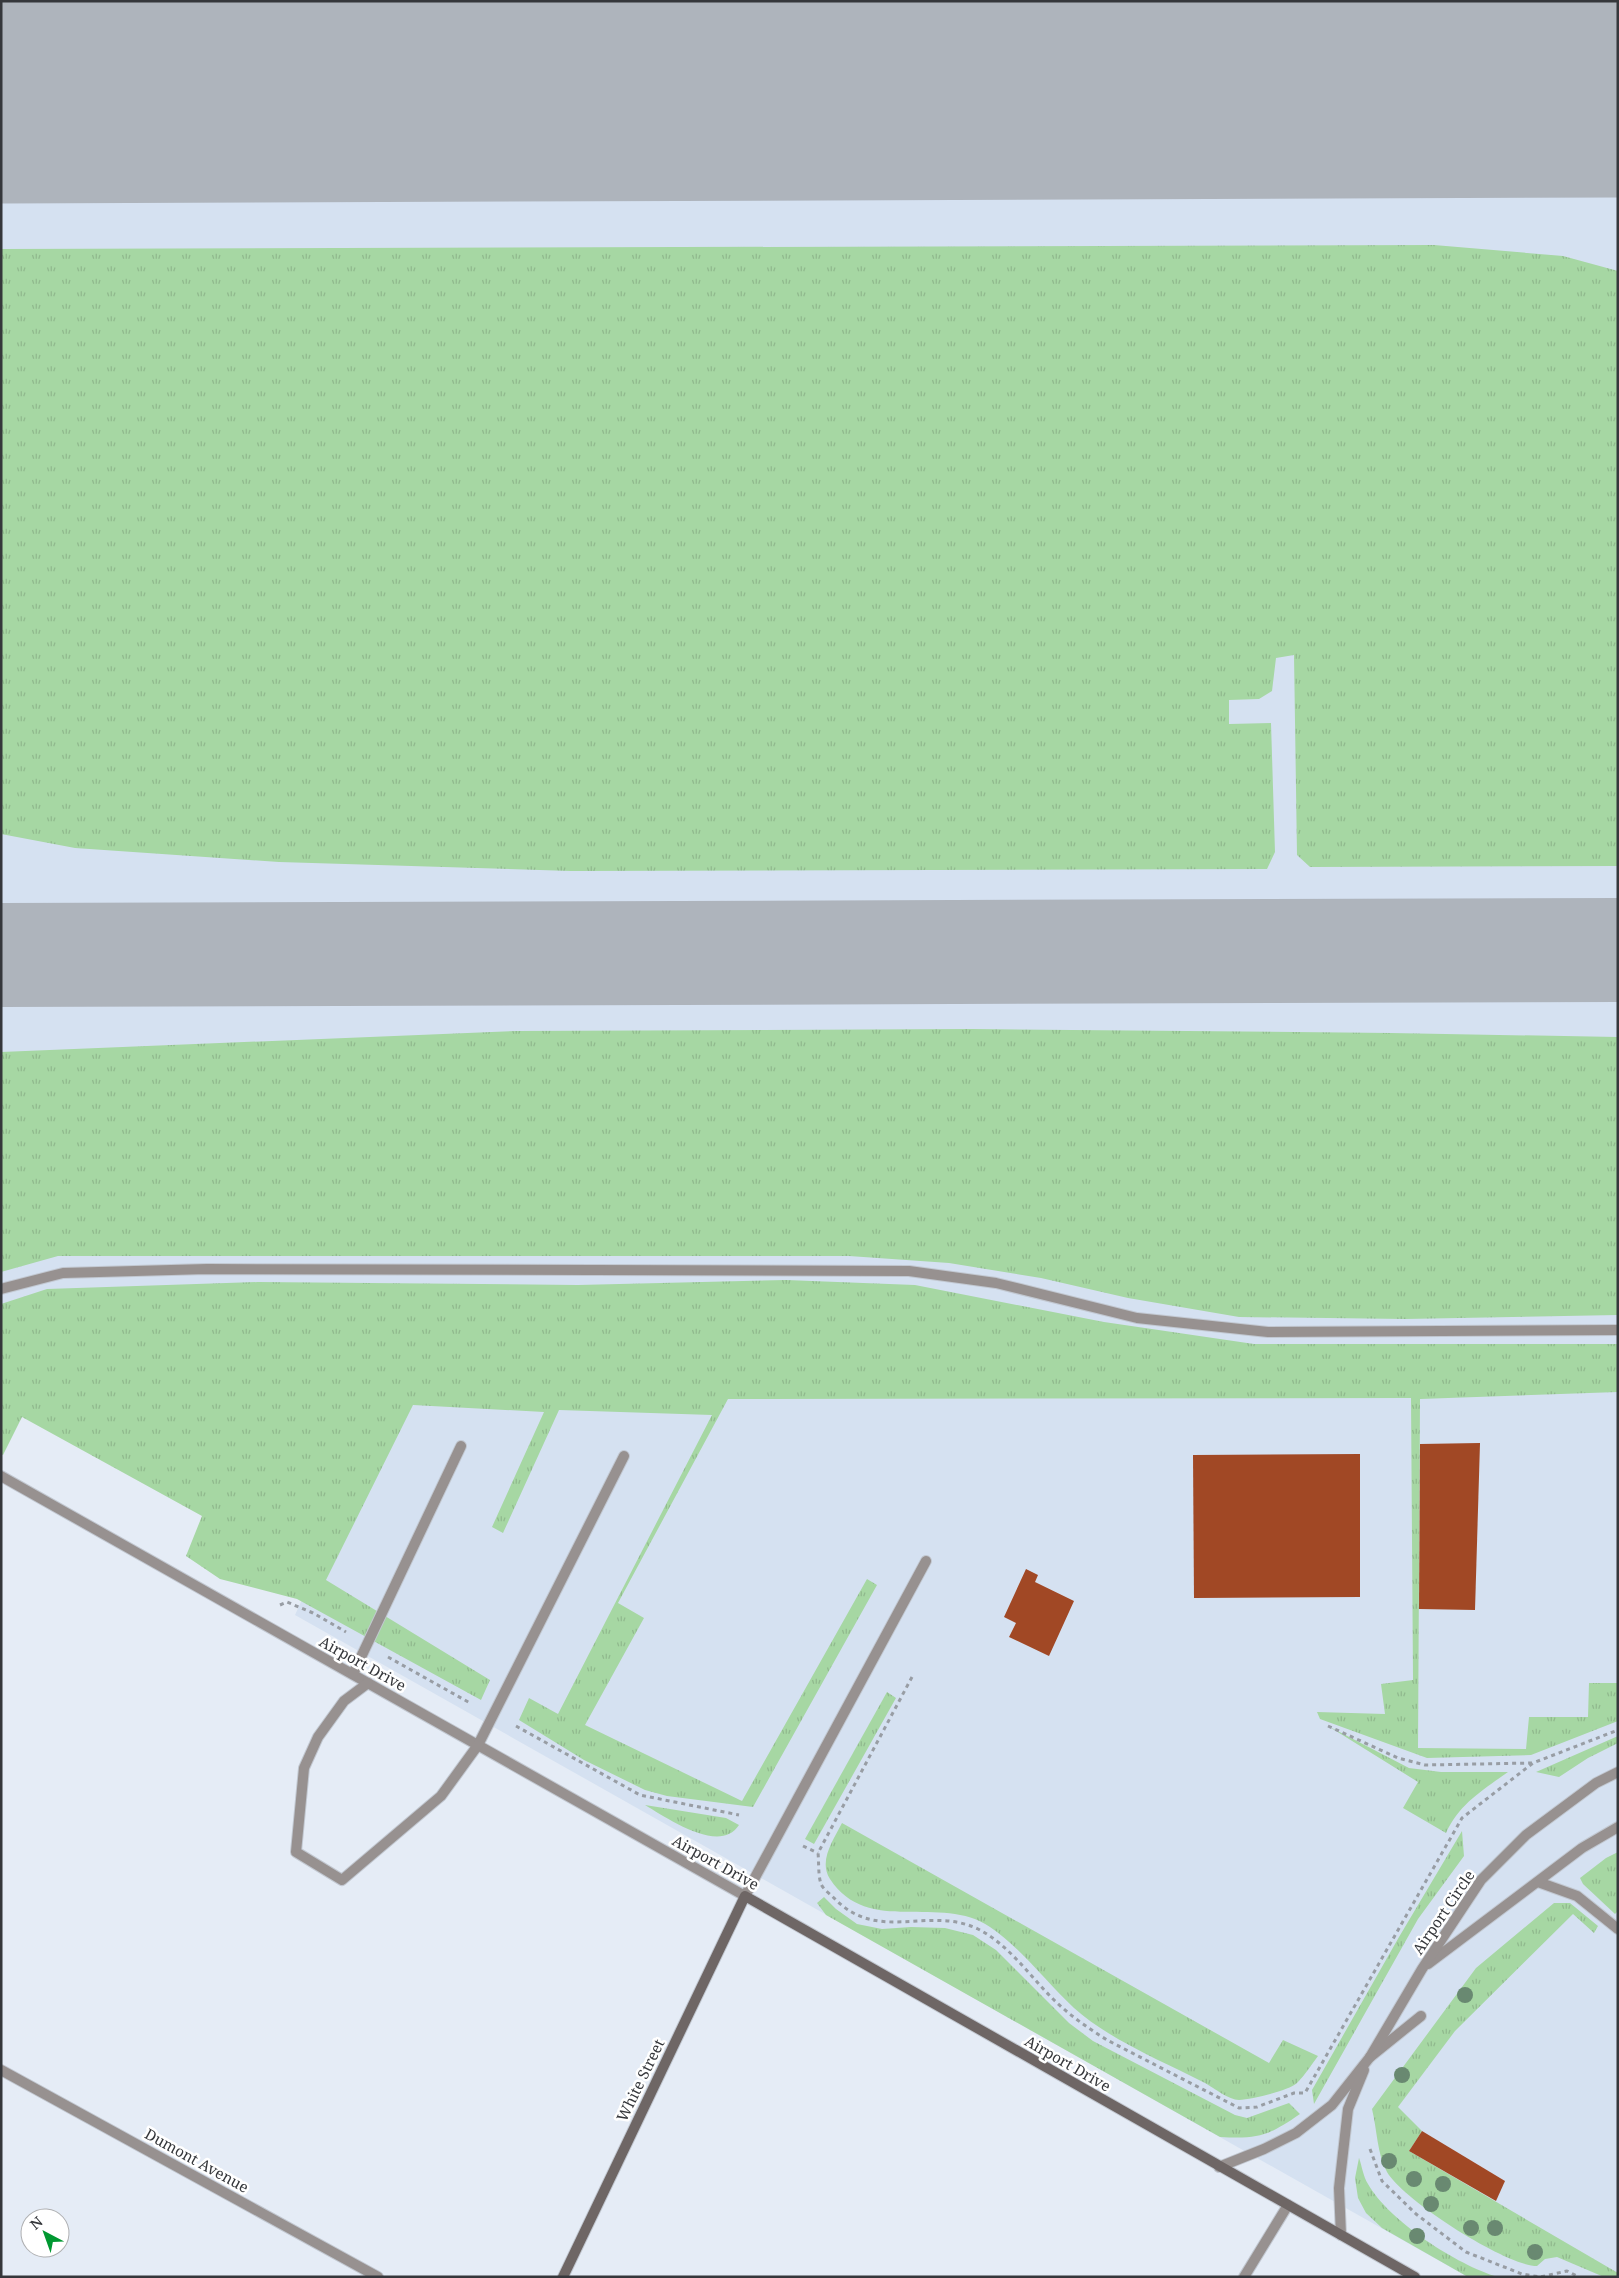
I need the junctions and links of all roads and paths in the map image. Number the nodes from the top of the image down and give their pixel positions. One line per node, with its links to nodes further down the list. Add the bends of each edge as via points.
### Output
1 (1, 1288): 2 (street, via 64,1273 207,1269 909,1271 996,1283 1137,1318 1268,1332)
2 (1618, 1330)
3 (462, 1446): 7 (street)
4 (624, 1456): 12 (street)
5 (1, 1476): 7 (street, Airport Drive)
6 (926, 1561): 19 (street)
7 (353, 1674): 9 (street, Airport Drive)
8 (912, 1677): 17 (path)
9 (368, 1683): 12 (street, Airport Drive); 12 (street, via 344,1701 318,1736 304,1768 296,1852 342,1880 441,1796)
10 (1328, 1726): 13 (path, via 1398,1758 1425,1765)
11 (1618, 1730): 13 (path)
12 (478, 1745): 19 (street, Airport Drive)
13 (1533, 1763): 17 (path, via 1462,1818 1305,2093 1294,2093 1257,2107 1239,2108 1087,2028 1053,1999 1000,1944 977,1929 951,1921 889,1923 862,1918 841,1905 821,1885)
14 (1618, 1772): 21 (street, Airport Circle, via 1596,1783 1526,1835 1481,1880)
15 (1618, 1827): 18 (street, via 1582,1848)
16 (803, 1846): 17 (path)
17 (818, 1853)
18 (1538, 1882): 20 (street, via 1577,1896); 21 (street)
19 (745, 1896): 26 (main road, Airport Drive); 30 (main road, White Street)
20 (1618, 1930)
21 (1422, 1969): 23 (street, Airport Circle)
22 (1421, 2016): 23 (street)
23 (1370, 2057): 26 (street, Airport Circle, via 1332,2105 1296,2133); 28 (street, Airport Circle, via 1348,2109 1339,2188)
24 (1, 2070): 29 (street, Dumont Avenue)
25 (1367, 2142): 33 (path, via 1382,2181 1416,2214 1466,2252 1522,2274 1540,2277 1567,2271)
26 (1220, 2166): 27 (main road, Airport Drive)
27 (1288, 2205): 28 (main road, Airport Drive); 31 (street)
28 (1341, 2235): 32 (main road, Airport Drive)
29 (378, 2277)
30 (563, 2277)
31 (1244, 2277)
32 (1415, 2277)
33 (1579, 2277)

